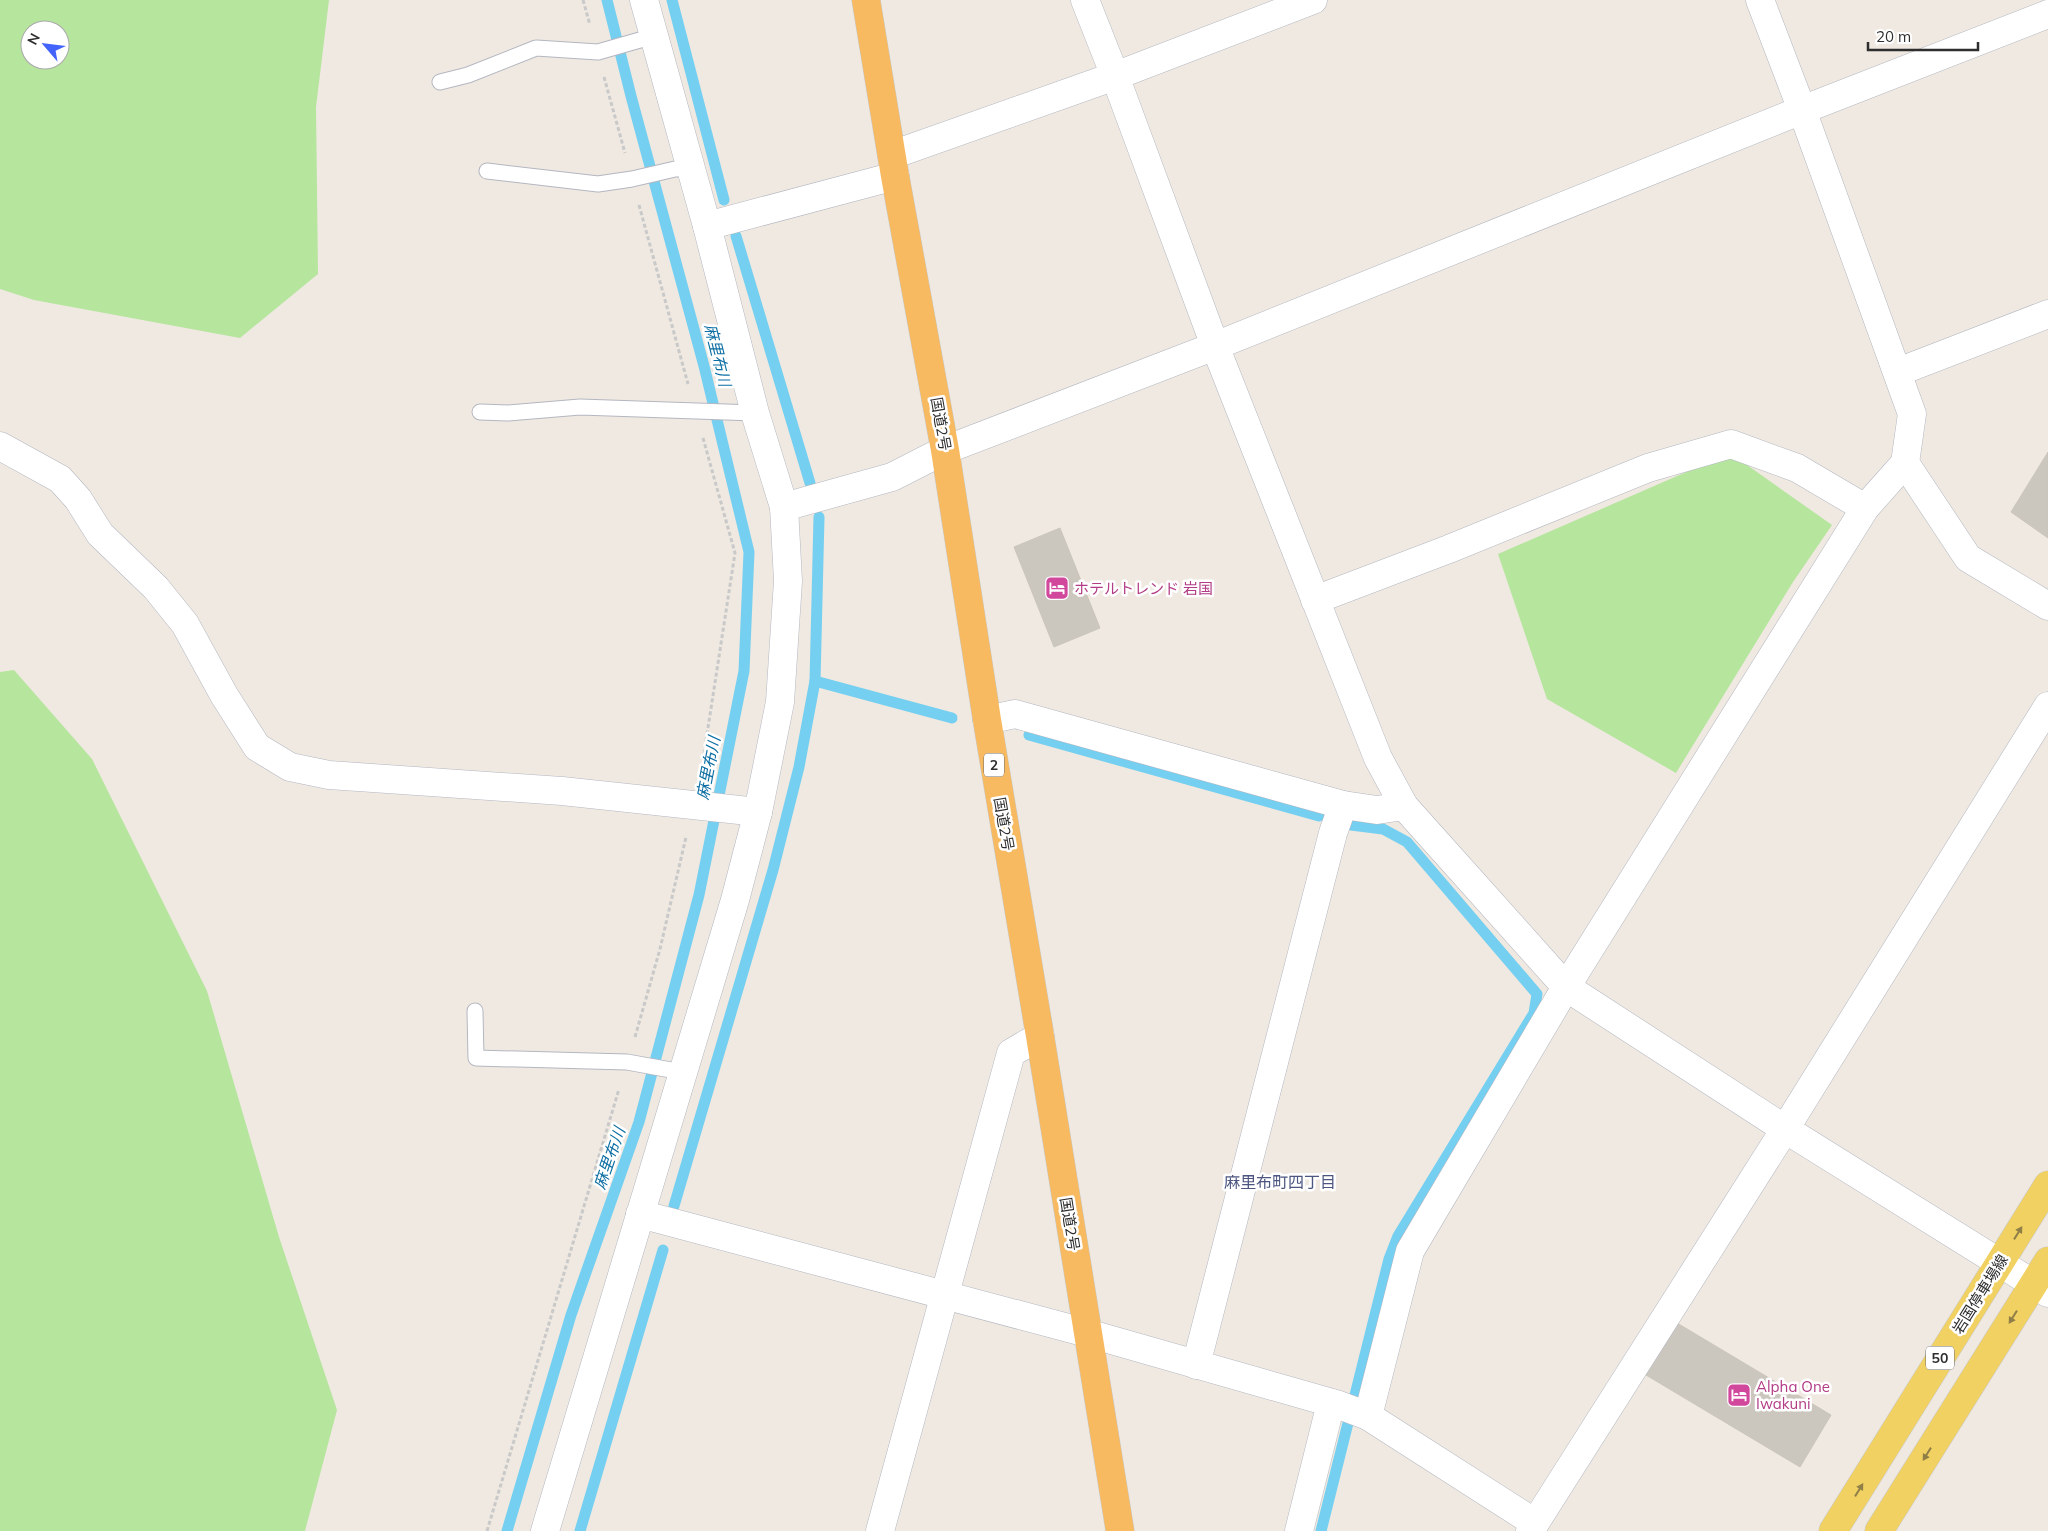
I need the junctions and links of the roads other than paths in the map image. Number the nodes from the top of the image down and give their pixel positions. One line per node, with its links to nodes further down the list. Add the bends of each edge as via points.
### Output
1 (644, 0): 7 (street)
2 (866, 0): 11 (highway, 国道2号 / 2)
3 (1084, 0): 8 (street)
4 (1312, 0): 8 (street)
5 (1760, 0): 10 (street)
6 (2048, 14): 10 (street)
7 (646, 38): 9 (lane, via 598,52 536,48 468,75); 12 (street)
8 (1115, 76): 11 (street); 16 (street)
9 (440, 82)
10 (1802, 110): 16 (street); 17 (street)
11 (894, 165): 14 (street); 21 (highway, 国道2号 / 2)
12 (682, 169): 13 (lane, via 598,184); 14 (street)
13 (487, 171)
14 (707, 226): 19 (street)
15 (2048, 314): 17 (street)
16 (1215, 346): 21 (street); 25 (street)
17 (1898, 372): 22 (street, via 1912,414)
18 (480, 412): 19 (lane, via 580,407)
19 (750, 412): 23 (street)
20 (0, 446): 31 (street, via 60,479 78,499 100,534 156,588 185,624 257,747 290,767 329,775 562,791)
21 (945, 450): 23 (street, via 892,477); 28 (highway, 国道2号 / 2)
22 (1905, 462): 24 (street); 26 (street, via 1968,558)
23 (784, 507): 31 (street, via 788,581 780,702)
24 (1866, 508): 25 (street, via 1797,468 1731,444 1648,468); 32 (street)
25 (1315, 600): 30 (street, via 1378,758)
26 (2048, 606)
27 (2048, 706): 36 (street)
28 (987, 720): 29 (street, via 1021,715); 34 (highway, 国道2号 / 2)
29 (1343, 805): 30 (street, via 1377,810); 44 (street, via 1333,833)
30 (1404, 806): 32 (street)
31 (758, 812): 35 (street, via 735,900)
32 (1566, 987): 36 (street); 45 (street, via 1410,1251)
33 (475, 1011): 35 (lane, via 476,1058 632,1063)
34 (1040, 1036): 42 (street, via 1011,1053); 43 (highway, 国道2号 / 2)
35 (677, 1072): 38 (street)
36 (1785, 1129): 40 (street); 46 (street)
37 (2048, 1185): 40 (main road, 岩国停車場線 / 50, one-way to 37)
38 (640, 1214): 42 (street); 47 (street)
39 (2048, 1260): 41 (main road, 50)
40 (2000, 1262): 41 (street); 51 (main road, 岩国停車場線 / 50, one-way to 40)
41 (2041, 1289): 52 (main road, 50, one-way to 52)
42 (945, 1296): 43 (street); 48 (street)
43 (1087, 1333): 44 (street); 49 (highway, 国道2号 / 2)
44 (1196, 1365): 45 (street)
45 (1349, 1409): 46 (street); 50 (street)
46 (1533, 1527)
47 (545, 1531)
48 (880, 1531)
49 (1120, 1531)
50 (1299, 1531)
51 (1833, 1531)
52 (1879, 1531)

